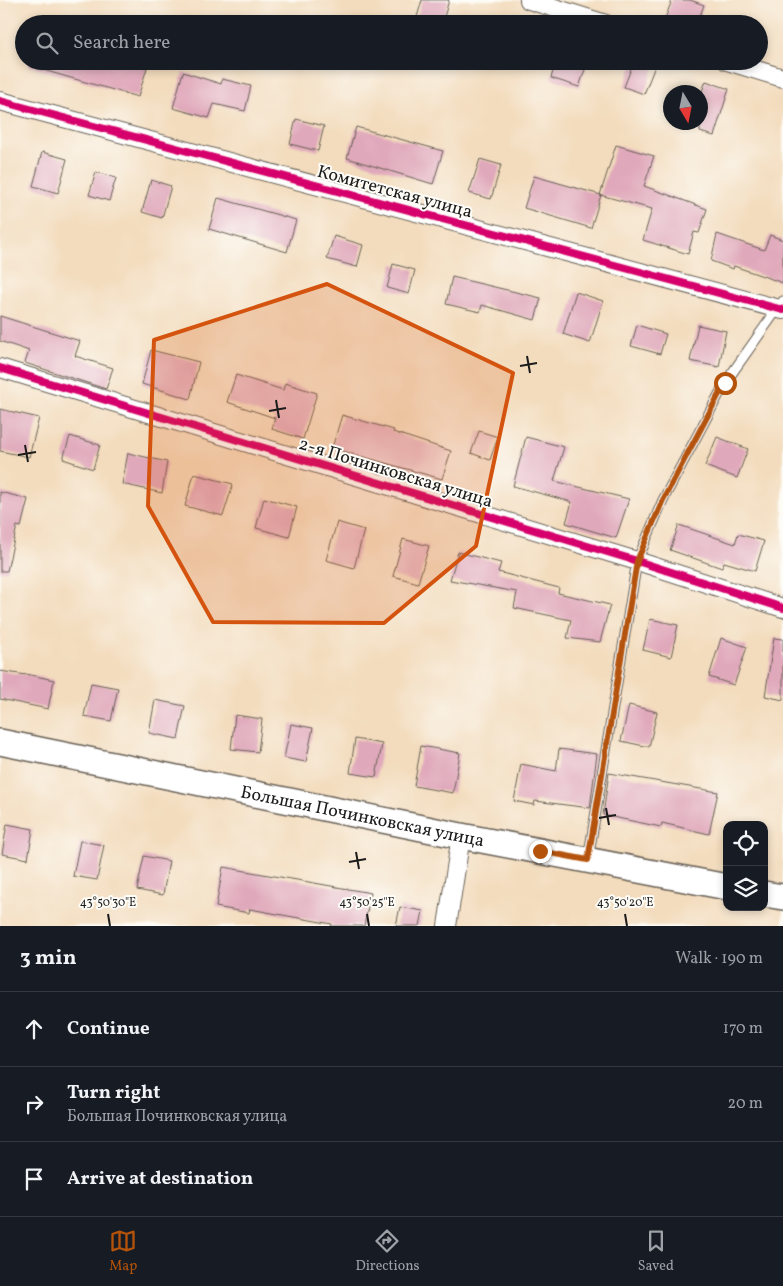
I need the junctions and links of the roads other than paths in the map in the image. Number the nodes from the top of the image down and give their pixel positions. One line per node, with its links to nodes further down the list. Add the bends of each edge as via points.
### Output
1 (529, 0): 2 (street)
2 (577, 15)
3 (757, 70): 4 (street)
4 (783, 78)
5 (0, 101): 6 (street, Комитетская улица)
6 (781, 306): 8 (lane, via 725,383 663,500)
7 (0, 368): 8 (street, 2-я Починковская улица)
8 (637, 561): 9 (street, 2-я Починковская улица); 12 (lane)
9 (783, 608)
10 (0, 742): 11 (street, Большая Починковская улица)
11 (461, 836): 12 (street, Большая Починковская улица); 16 (street)
12 (588, 860): 13 (street, Большая Починковская улица)
13 (723, 886)
14 (768, 895): 15 (street)
15 (783, 897)
16 (448, 926)

